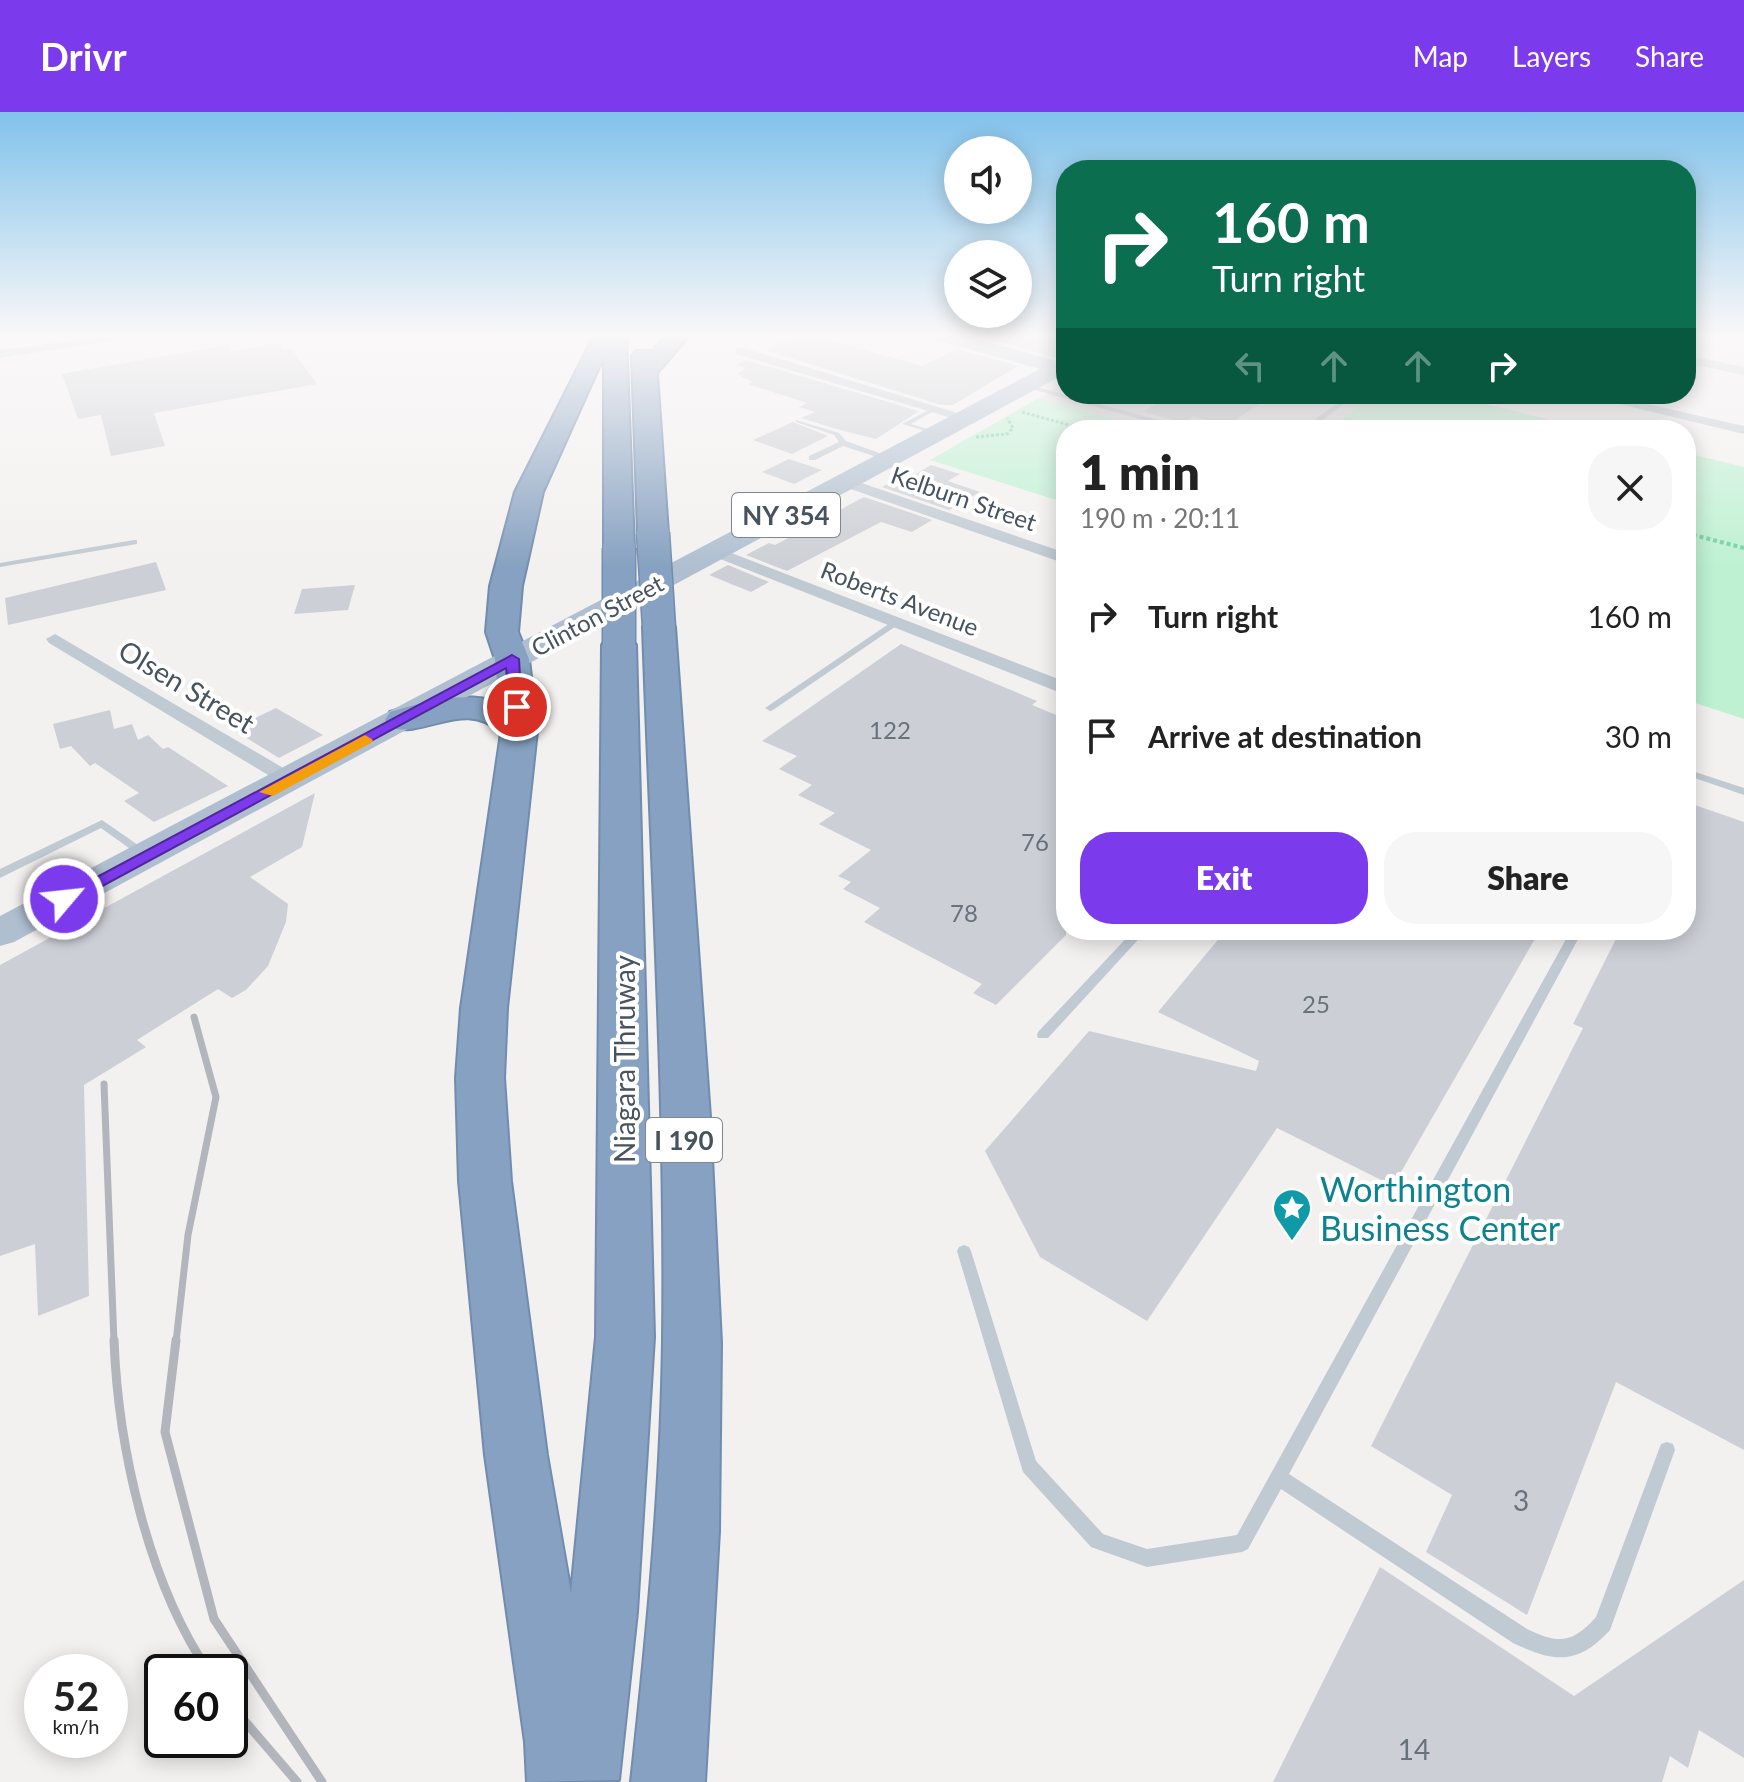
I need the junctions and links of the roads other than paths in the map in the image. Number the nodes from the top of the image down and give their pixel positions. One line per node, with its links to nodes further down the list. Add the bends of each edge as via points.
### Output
1 (566, 412): 23 (highway, via 529,492 517,532 502,632)
2 (616, 412): 21 (highway, Niagara Thruway / I 190, bridge, via 619,548)
3 (647, 412): 21 (highway, Niagara Thruway / I 190, bridge, via 653,533)
4 (911, 412): 10 (street)
5 (997, 412): 10 (main road, Clinton Street / NY 354, via 969,428)
6 (1122, 412): 8 (lane)
7 (1664, 412): 11 (street)
8 (1152, 420)
9 (798, 421): 12 (lane, via 837,434)
10 (936, 421): 14 (main road, Clinton Street / NY 354)
11 (1744, 430)
12 (843, 443): 13 (lane); 14 (lane)
13 (812, 458)
14 (892, 459): 15 (main road, Clinton Street / NY 354)
15 (847, 483): 17 (main road, Clinton Street / NY 354); 18 (street, Kelburn Street)
16 (134, 542): 19 (lane)
17 (716, 552): 20 (street, Roberts Avenue); 23 (main road, Clinton Street / NY 354)
18 (1056, 556)
19 (0, 565)
20 (896, 622): 24 (street, Roberts Avenue); 25 (lane)
21 (639, 636): 41 (highway, Niagara Thruway / I 190, via 625,1337 603,1612); 42 (highway, Niagara Thruway / I 190, via 692,1281 688,1497)
22 (55, 639): 29 (street, Olsen Street)
23 (512, 659): 26 (main road, Clinton Street / NY 354); 27 (highway)
24 (1056, 685)
25 (770, 708)
26 (403, 720): 27 (highway, via 459,706 490,709 509,718); 29 (main road, Clinton Street / NY 354)
27 (519, 731): 40 (highway, via 480,1078 485,1181 516,1455)
28 (1696, 775): 30 (lane)
29 (290, 780): 31 (main road, Clinton Street / NY 354)
30 (1744, 792)
31 (147, 856): 32 (lane, via 102,823); 33 (main road, Clinton Street / NY 354)
32 (0, 874)
33 (3, 927)
34 (1132, 940): 36 (lane)
35 (1572, 940): 39 (lane)
36 (1043, 1035)
37 (964, 1251): 39 (lane, via 1029,1466 1097,1541 1147,1558 1242,1543)
38 (1667, 1450): 39 (lane, via 1603,1623 1590,1640 1572,1650 1520,1636)
39 (1278, 1477)
40 (564, 1782)
41 (582, 1782)
42 (668, 1782)

